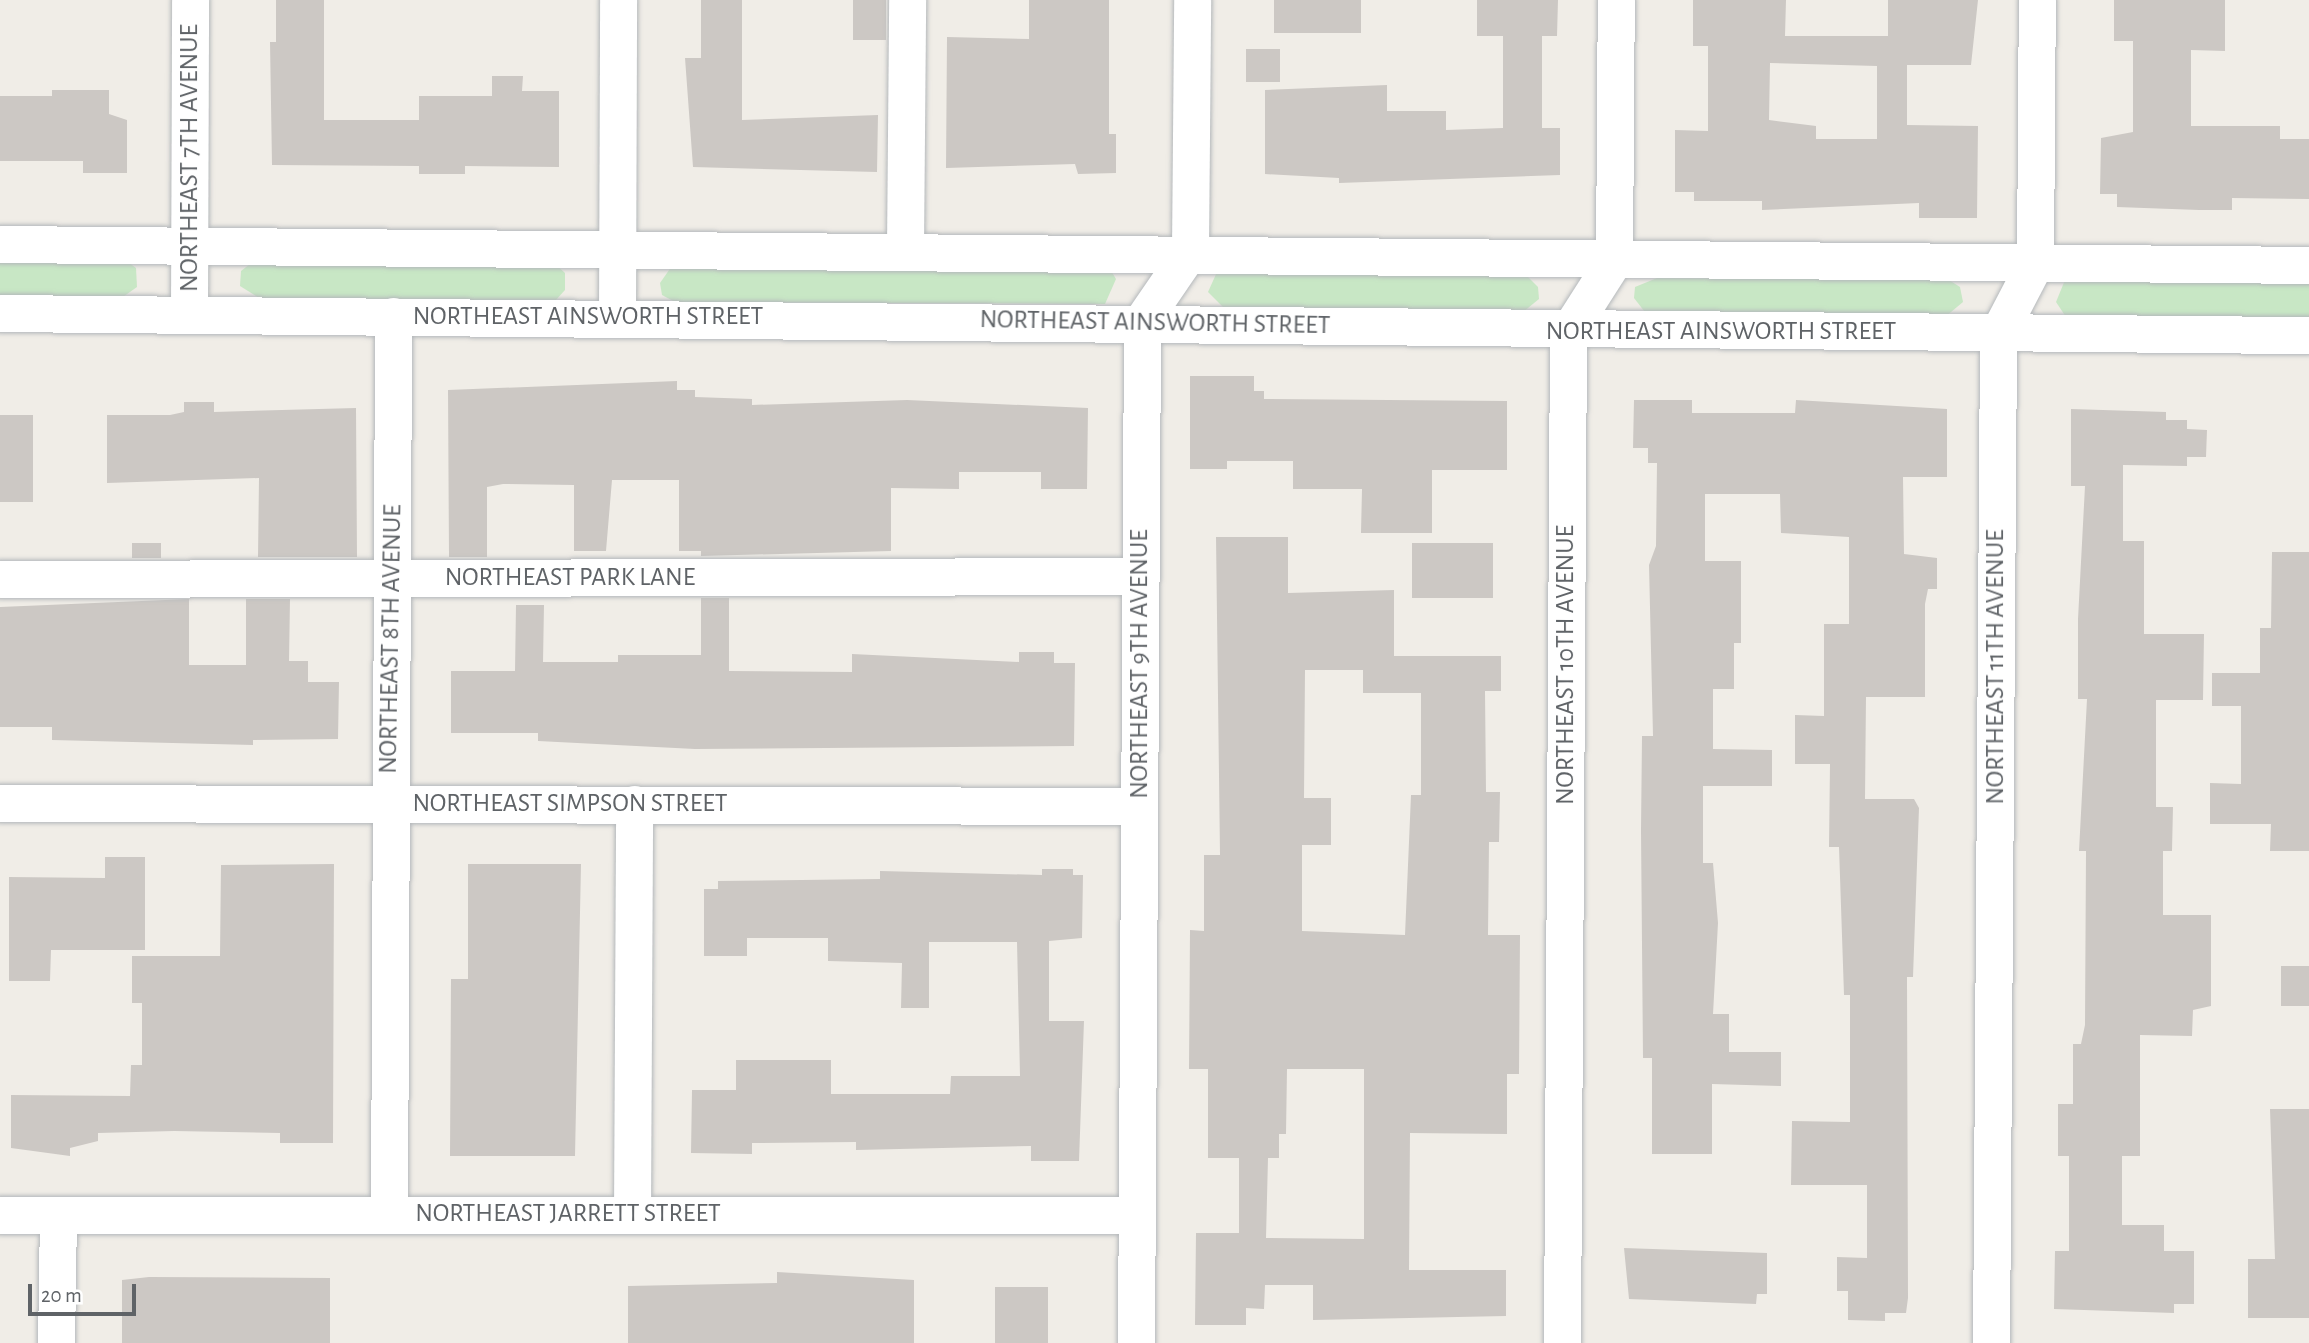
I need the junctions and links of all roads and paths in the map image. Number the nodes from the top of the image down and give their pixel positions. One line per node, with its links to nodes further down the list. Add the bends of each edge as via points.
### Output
1 (190, 0): 8 (street, NORTHEAST 7TH AVENUE)
2 (618, 0): 9 (street)
3 (907, 0): 10 (street)
4 (1192, 0): 11 (street)
5 (1616, 0): 12 (street)
6 (2037, 0): 13 (street, NORTHEAST 11TH AVENUE)
7 (0, 244): 8 (street)
8 (189, 245): 9 (street); 16 (street, NORTHEAST 7TH AVENUE)
9 (617, 246): 10 (street); 18 (street)
10 (905, 249): 11 (street)
11 (1190, 251): 12 (street); 19 (street)
12 (1614, 260): 13 (street); 20 (street)
13 (2035, 263): 14 (street); 21 (street, NORTHEAST 11TH AVENUE)
14 (2309, 265)
15 (0, 313): 16 (street, NORTHEAST AINSWORTH STREET)
16 (189, 315): 17 (street, NORTHEAST AINSWORTH STREET)
17 (393, 316): 18 (street, NORTHEAST AINSWORTH STREET); 25 (street, NORTHEAST 8TH AVENUE)
18 (617, 317): 19 (street, NORTHEAST AINSWORTH STREET)
19 (1142, 321): 20 (street, NORTHEAST AINSWORTH STREET); 23 (street, NORTHEAST 9TH AVENUE)
20 (1568, 332): 21 (street, NORTHEAST AINSWORTH STREET); 37 (street, NORTHEAST 10TH AVENUE)
21 (1998, 334): 22 (street, NORTHEAST AINSWORTH STREET); 38 (street, NORTHEAST 11TH AVENUE)
22 (2309, 335)
23 (1140, 576): 25 (street, NORTHEAST PARK LANE); 29 (street, NORTHEAST 9TH AVENUE)
24 (0, 579): 25 (street, NORTHEAST PARK LANE)
25 (392, 579): 27 (street, NORTHEAST 8TH AVENUE)
26 (0, 803): 27 (street, NORTHEAST SIMPSON STREET)
27 (389, 803): 28 (street, NORTHEAST SIMPSON STREET); 31 (street, NORTHEAST 8TH AVENUE)
28 (634, 804): 29 (street, NORTHEAST SIMPSON STREET); 32 (street)
29 (1139, 806): 34 (street, NORTHEAST 9TH AVENUE)
30 (0, 1214): 33 (street, NORTHEAST JARRETT STREET)
31 (389, 1214): 32 (street, NORTHEAST JARRETT STREET); 33 (street, NORTHEAST JARRETT STREET)
32 (632, 1214): 34 (street, NORTHEAST JARRETT STREET)
33 (58, 1215): 35 (street)
34 (1137, 1215): 36 (street, NORTHEAST 9TH AVENUE)
35 (56, 1343)
36 (1136, 1343)
37 (1562, 1343)
38 (1991, 1343)

